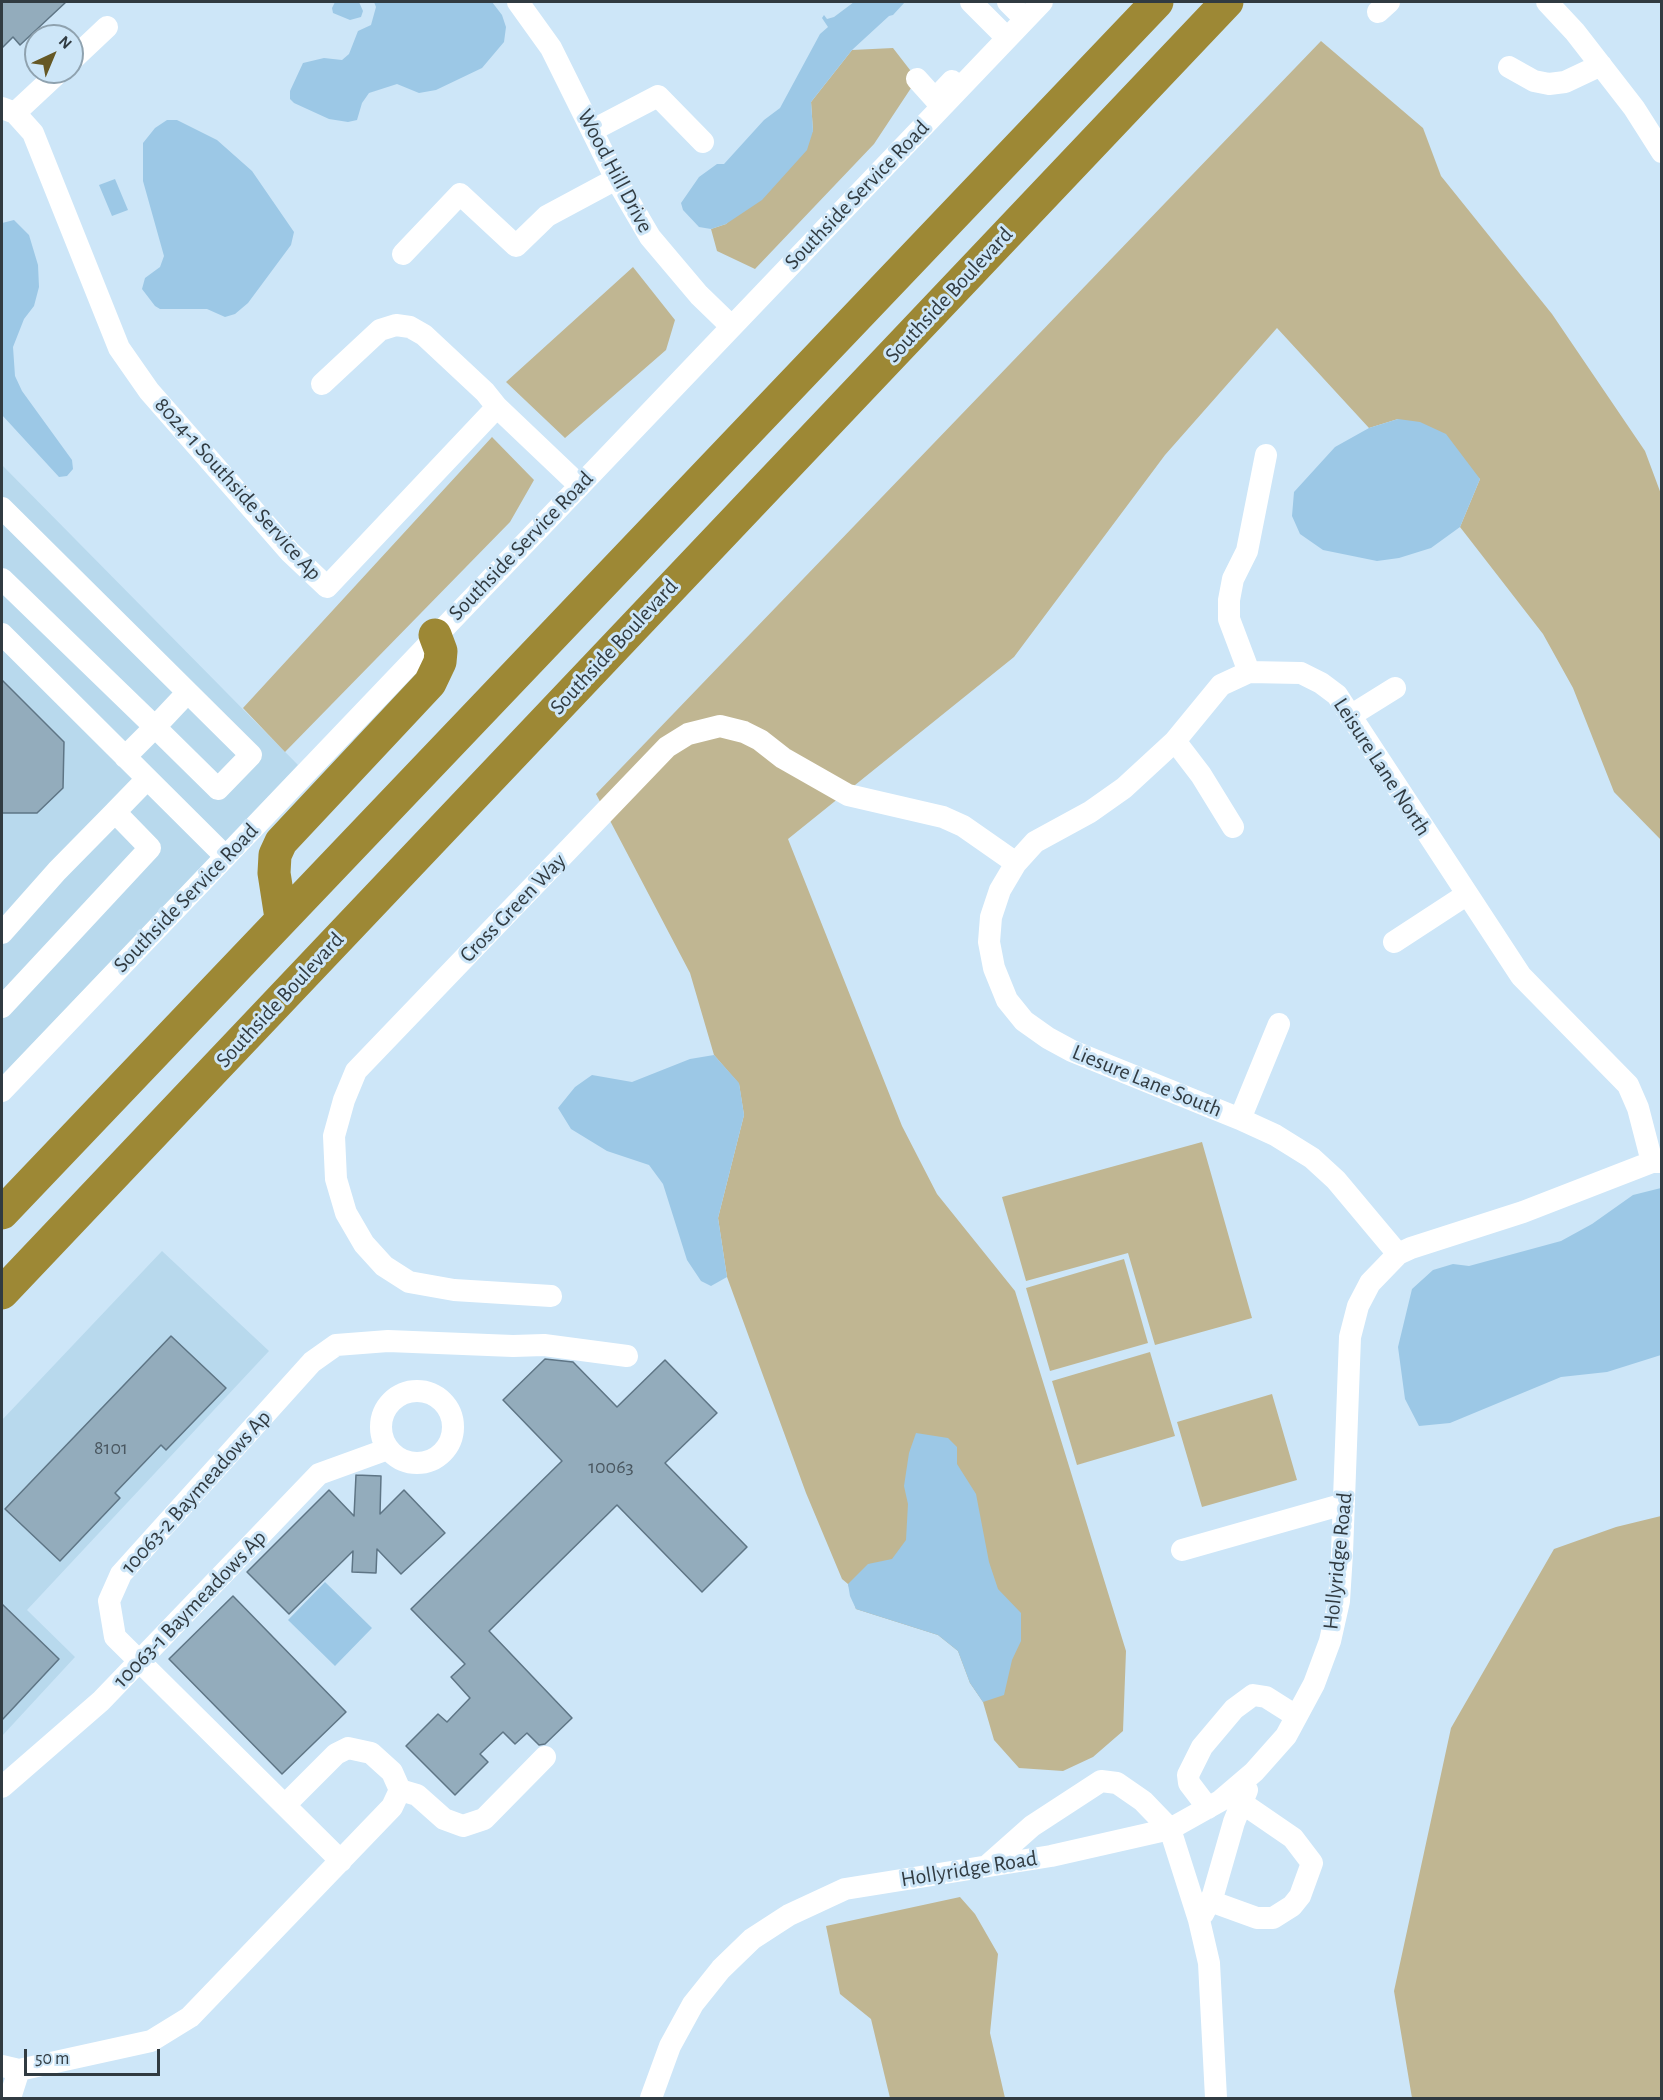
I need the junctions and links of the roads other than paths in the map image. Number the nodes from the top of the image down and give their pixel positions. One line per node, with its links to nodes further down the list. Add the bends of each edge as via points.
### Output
1 (518, 2): 17 (street, Wood Hill Drive, via 551,48)
2 (971, 2): 10 (street)
3 (1008, 2): 8 (street)
4 (1042, 2): 8 (street, Southside Service Road)
5 (1157, 2): 44 (highway)
6 (1227, 2): 54 (highway, Southside Boulevard)
7 (1547, 2): 12 (street)
8 (1027, 10): 10 (street, Southside Service Road); 14 (street, via 935,99)
9 (107, 27): 11 (street)
10 (1007, 38): 22 (street, Southside Service Road)
11 (84, 49)
12 (1601, 65): 13 (street, via 1565,82 1549,84 1534,81); 19 (street)
13 (1509, 67)
14 (917, 79)
15 (43, 84): 16 (street)
16 (8, 110): 24 (street, 8024-1 Southside Service Ap, via 33,133 119,348 157,400 290,552 327,587)
17 (592, 130): 18 (street, via 658,96); 20 (street, Wood Hill Drive)
18 (703, 142)
19 (1662, 152)
20 (616, 179): 21 (street, via 548,216 516,246 460,194); 22 (street, Wood Hill Drive, via 650,237)
21 (403, 254)
22 (731, 326): 26 (street, Southside Service Road)
23 (322, 384): 24 (street, via 380,330 396,325 424,335)
24 (497, 407): 26 (street)
25 (1266, 455): 31 (street, via 1247,551 1233,579 1229,600 1229,619)
26 (579, 485): 30 (street, Southside Service Road)
27 (2, 508): 33 (street)
28 (2, 579): 35 (street)
29 (2, 634): 37 (street)
30 (435, 635): 41 (street, Southside Service Road); 44 (highway, via 440,662 430,682 281,842 274,873)
31 (1249, 672): 34 (street, Leisure Lane North, via 1301,672 1337,695); 36 (street, Leisure Lane North, via 1221,685)
32 (1395, 688): 34 (street)
33 (187, 693): 35 (street); 35 (street, via 251,755 218,789)
34 (1350, 716): 43 (street, Leisure Lane North)
35 (155, 727): 37 (street)
36 (1175, 741): 40 (street); 42 (street, Leisure Lane North, via 1124,788 1035,842)
37 (125, 757): 38 (street)
38 (147, 779): 39 (street); 41 (street)
39 (115, 812): 45 (street); 47 (street, via 150,848)
40 (1233, 827)
41 (225, 856): 49 (street, Southside Service Road)
42 (1017, 862): 50 (street, Liesure Lane South, via 1000,890 991,917 989,942 1007,1000 1024,1020 1072,1050); 55 (street, Cross Green Way, via 943,817 848,795 744,732 720,726 688,734 667,747 356,1071 334,1136 336,1179 346,1213 364,1244 384,1266 410,1282 443,1288)
43 (1466, 895): 46 (street); 51 (street, Leisure Lane North, via 1521,976 1628,1085)
44 (281, 918): 52 (highway)
45 (2, 933)
46 (1394, 942)
47 (2, 1007)
48 (1279, 1024): 50 (street)
49 (2, 1091)
50 (1240, 1119): 53 (street, Liesure Lane South, via 1312,1158)
51 (1657, 1162): 53 (street, Hollyridge Road)
52 (2, 1213)
53 (1398, 1254): 58 (street, Hollyridge Road, via 1370,1283 1358,1306 1350,1337)
54 (2, 1293)
55 (551, 1296)
56 (627, 1356): 60 (street, 10063-2 Baymeadows Ap, via 544,1345 388,1341 336,1345 312,1362 121,1574 109,1601 115,1637)
57 (388, 1449): 60 (street, 10063-1 Baymeadows Ap, via 319,1474)
58 (1344, 1504): 59 (street); 61 (street, Hollyridge Road, via 1339,1601 1330,1641 1314,1684)
59 (1182, 1550)
60 (140, 1662): 64 (street, 10063-1 Baymeadows Ap); 67 (street, 10063-2 Baymeadows Ap)
61 (1296, 1716): 63 (street, Hollyridge Road, via 1286,1736); 68 (street, via 1266,1697 1253,1695 1234,1709 1202,1747 1188,1775 1189,1783)
62 (545, 1757): 65 (street, via 484,1819 464,1826 444,1819 417,1795)
63 (1254, 1772): 66 (street); 68 (street, Hollyridge Road)
64 (2, 1788)
65 (399, 1790): 67 (street, via 392,1772 371,1753 348,1748 336,1754); 70 (street, via 392,1807)
66 (1242, 1803): 72 (street); 72 (street, via 1293,1838 1312,1863 1300,1896 1273,1918)
67 (286, 1804): 70 (street, 10063-2 Baymeadows Ap)
68 (1208, 1808): 69 (street, Hollyridge Road)
69 (1170, 1829): 71 (street, Hollyridge Road, via 1051,1857); 71 (street, via 1128,1789 1101,1781 1032,1826); 72 (street)
70 (341, 1861): 73 (street, via 190,2017 151,2041)
71 (988, 1865): 75 (street, Hollyridge Road, via 845,1889 789,1915 752,1939 693,2004 670,2046)
72 (1204, 1911): 76 (street)
73 (10, 2068): 74 (street)
74 (10, 2098)
75 (651, 2098)
76 (1216, 2098)

